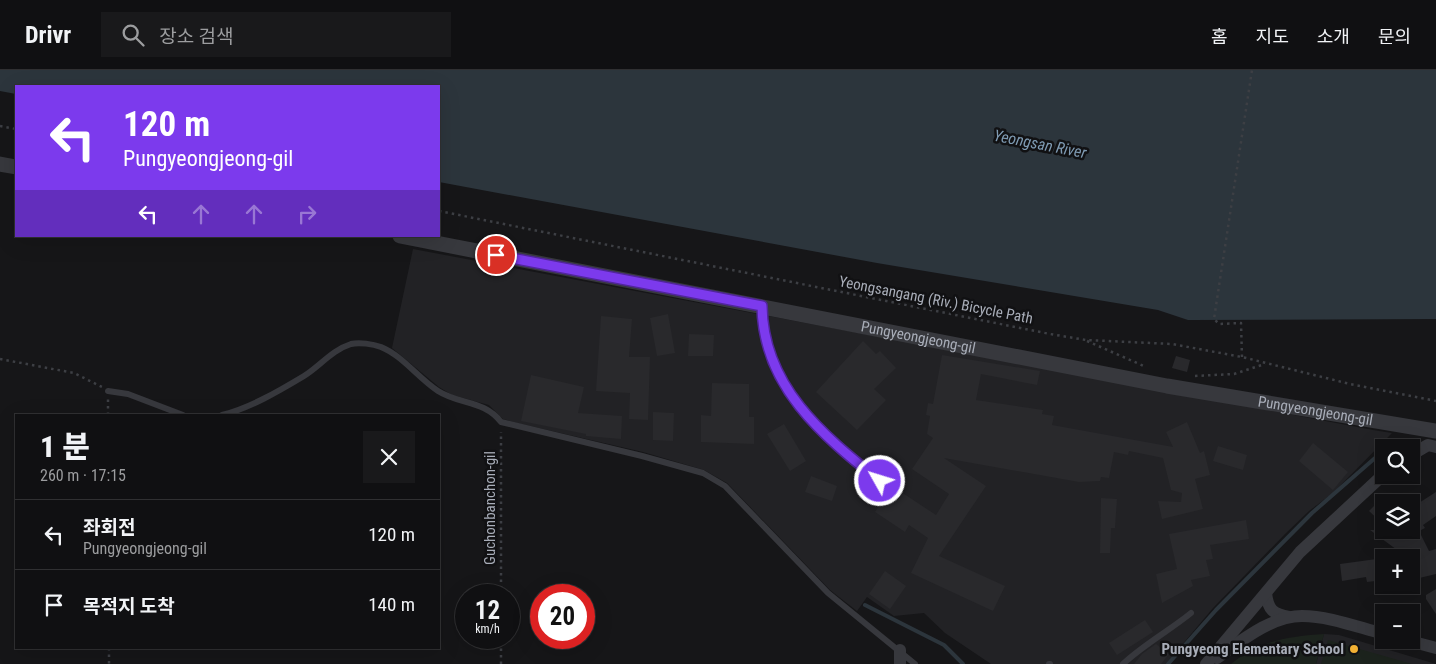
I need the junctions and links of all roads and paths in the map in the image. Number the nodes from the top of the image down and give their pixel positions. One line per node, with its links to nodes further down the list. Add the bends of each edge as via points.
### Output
1 (1252, 70): 10 (path, via 1214,319 1219,324 1241,323)
2 (0, 126): 3 (path)
3 (15, 129)
4 (0, 164): 5 (street)
5 (15, 167)
6 (440, 211): 9 (path, Yeongsangang (Riv.) Bicycle Path)
7 (405, 237): 8 (street, Pungyeongjeong-gil)
8 (762, 306): 21 (street, Pungyeongjeong-gil, via 1167,386); 24 (lane, via 765,340 794,400 830,441)
9 (1086, 340): 10 (path, Yeongsangang (Riv.) Bicycle Path, via 1172,344); 13 (path)
10 (1242, 357): 12 (path, Yeongsangang (Riv.) Bicycle Path)
11 (0, 359): 15 (path, via 74,373)
12 (1267, 364): 14 (path, via 1234,374); 16 (path, Yeongsangang (Riv.) Bicycle Path)
13 (1148, 368)
14 (1191, 376)
15 (108, 391): 17 (path); 18 (lane, via 128,394)
16 (1436, 401)
17 (108, 414)
18 (180, 414)
19 (224, 414): 20 (lane, via 264,398 304,376 340,348 353,344 378,346 390,352 436,390 451,398 487,408)
20 (501, 422): 26 (path, Guchonbanchon-gil); 35 (lane, via 642,456 725,486 828,593)
21 (1436, 431)
22 (1436, 447): 23 (street, via 1428,445)
23 (1420, 449)
24 (880, 481)
25 (1375, 482): 27 (street, via 1300,552)
26 (501, 584)
27 (1266, 593): 29 (street, via 1268,607 1276,615); 41 (street)
28 (1191, 613): 40 (lane, via 1140,648)
29 (1292, 618): 30 (street, via 1323,618); 41 (street, via 1273,622)
30 (1375, 632)
31 (1420, 644): 32 (street)
32 (1436, 648)
33 (108, 649): 36 (path)
34 (501, 649): 37 (path)
35 (900, 650): 38 (street); 39 (lane)
36 (109, 664)
37 (501, 664)
38 (900, 664)
39 (915, 664)
40 (1123, 664)
41 (1208, 664)

